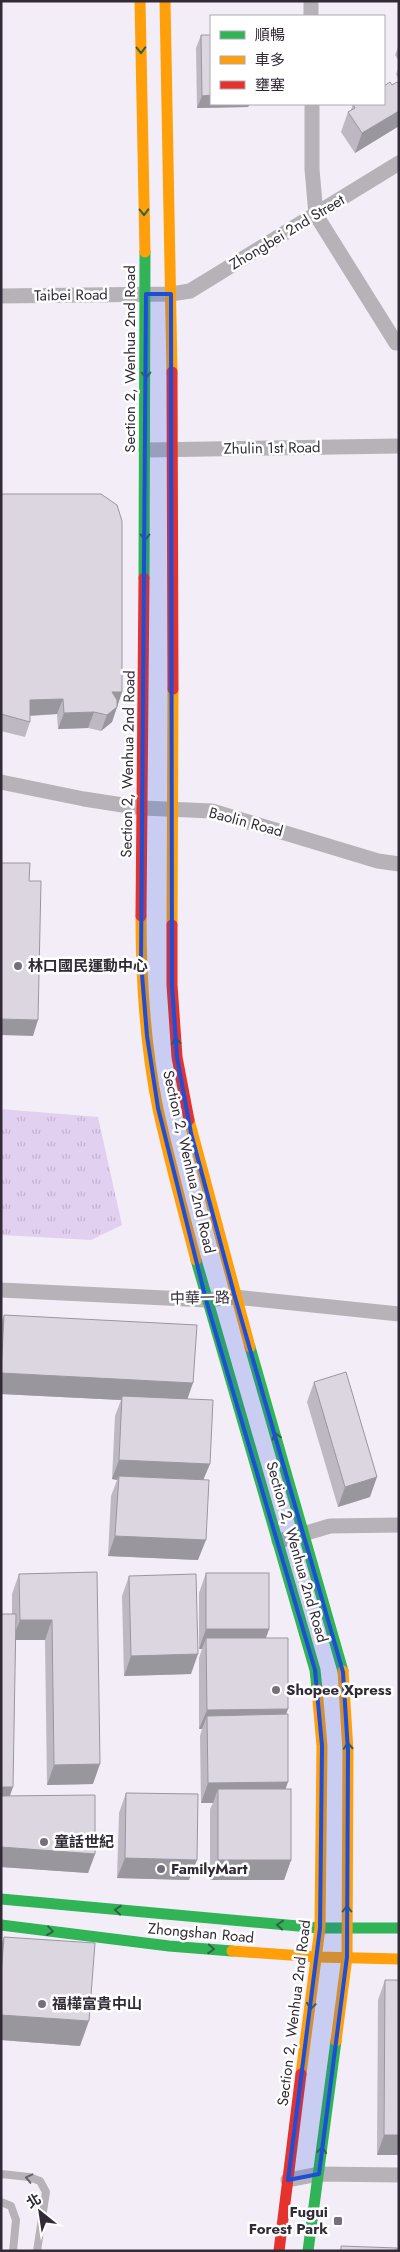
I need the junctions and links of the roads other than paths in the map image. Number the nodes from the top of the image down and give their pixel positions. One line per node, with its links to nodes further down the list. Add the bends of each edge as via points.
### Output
1 (140, 1): 8 (street, Section 2, Wenhua 2nd Road, one-way to 8)
2 (165, 1): 9 (street, Section 2, Wenhua 2nd Road)
3 (311, 1): 4 (street)
4 (312, 15)
5 (312, 105): 7 (street)
6 (399, 162): 7 (street, Zhongbei 2nd Street)
7 (316, 215): 9 (street, Zhongbei 2nd Street, via 190,291); 11 (street, via 396,343)
8 (146, 294): 9 (street, Taibei Road); 10 (street, Taibei Road); 14 (street, Section 2, Wenhua 2nd Road, one-way to 14)
9 (171, 294): 13 (street, Section 2, Wenhua 2nd Road)
10 (1, 296)
11 (399, 343)
12 (399, 446): 13 (street, Zhulin 1st Road)
13 (174, 449): 14 (street, Zhulin 1st Road); 17 (street, Section 2, Wenhua 2nd Road)
14 (146, 450): 16 (street, Section 2, Wenhua 2nd Road, one-way to 16)
15 (1, 782): 16 (street, Baolin Road)
16 (142, 808): 17 (street, Baolin Road); 21 (street, Section 2, Wenhua 2nd Road, via 141,962 147,1036 158,1108)
17 (171, 810): 18 (street, Baolin Road, via 212,811 378,861); 20 (street, Section 2, Wenhua 2nd Road, one-way to 17, via 191,1133 177,1057 172,986)
18 (399, 864)
19 (1, 1290): 21 (street, 中華一路)
20 (235, 1297): 21 (street, 中華一路); 22 (street, 中華一路); 24 (street, Section 2, Wenhua 2nd Road, one-way to 20)
21 (206, 1300): 25 (street, Section 2, Wenhua 2nd Road)
22 (399, 1314)
23 (399, 1525): 24 (street, via 330,1526)
24 (305, 1533): 25 (street); 29 (street, Section 2, Wenhua 2nd Road, one-way to 24, via 348,1751 343,1672)
25 (279, 1540): 28 (street, Section 2, Wenhua 2nd Road, via 315,1670 322,1746)
26 (1, 1899): 28 (street, Zhongshan Road, one-way to 26)
27 (1, 1925): 31 (street, Zhongshan Road, one-way to 31, via 169,1946)
28 (320, 1928): 29 (street, Zhongshan Road); 31 (street, Section 2, Wenhua 2nd Road)
29 (347, 1928): 30 (street, Zhongshan Road); 32 (street, Section 2, Wenhua 2nd Road)
30 (399, 1928)
31 (318, 1957): 32 (street, Zhongshan Road); 37 (street, Section 2, Wenhua 2nd Road, one-way to 37)
32 (347, 1958): 33 (street, Zhongshan Road); 35 (street, Section 2, Wenhua 2nd Road, one-way to 32)
33 (399, 1959)
34 (1, 2174): 40 (lane, one-way to 34, via 46,2192 40,2181)
35 (318, 2174): 36 (street); 37 (street); 42 (street, Section 2, Wenhua 2nd Road)
36 (399, 2175)
37 (288, 2180): 41 (street, Section 2, Wenhua 2nd Road)
38 (1, 2202): 39 (lane, via 11,2206 16,2220)
39 (13, 2251)
40 (37, 2251)
41 (279, 2251)
42 (308, 2251)

